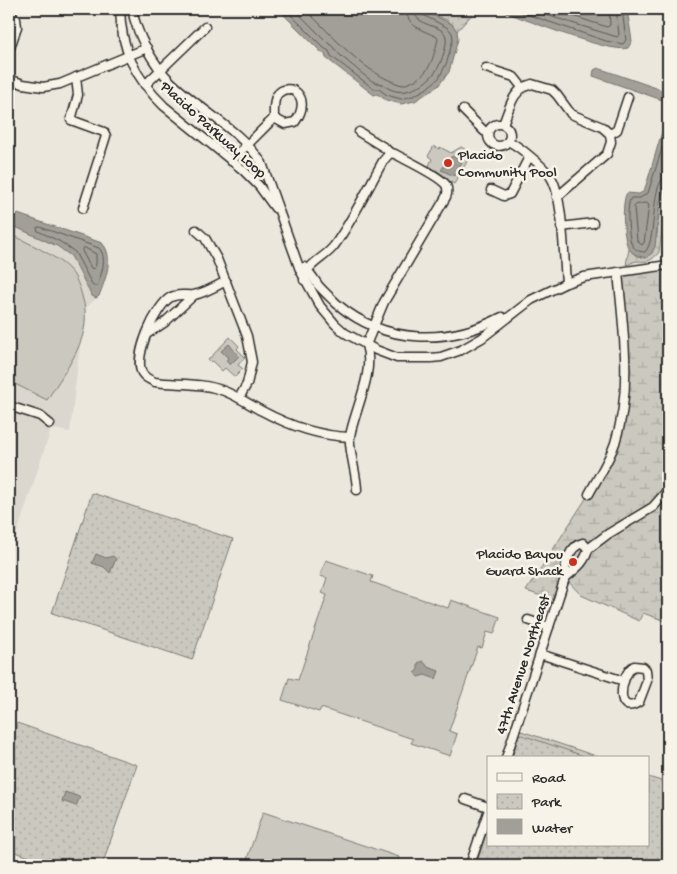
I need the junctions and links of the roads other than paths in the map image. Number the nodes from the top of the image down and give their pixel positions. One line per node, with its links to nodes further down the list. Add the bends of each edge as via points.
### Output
1 (120, 9): 7 (street, Placido Parkway Loop)
2 (132, 9): 5 (street, Placido Parkway Loop)
3 (9, 14): 6 (street, via 16,19 17,27)
4 (205, 27): 9 (street)
5 (147, 48): 7 (street); 9 (street, Placido Parkway Loop)
6 (9, 51)
7 (128, 56): 10 (street); 12 (street, Placido Parkway Loop)
8 (486, 68): 13 (street, via 514,76)
9 (162, 70): 12 (street); 22 (street, Placido Parkway Loop)
10 (76, 77): 11 (street, via 60,84 43,86); 28 (street, via 78,95 71,120 104,132 106,136)
11 (9, 79)
12 (145, 85): 25 (street, Placido Parkway Loop, via 164,106)
13 (522, 87): 17 (street, via 515,95); 20 (street, via 532,84 552,90 571,114 602,127)
14 (628, 97): 20 (street, via 617,130)
15 (463, 110): 19 (street)
16 (274, 118): 16 (street, via 277,95 289,89 297,93 303,104 295,122 285,124); 22 (street)
17 (503, 124): 19 (street, via 495,124); 21 (street, via 510,131)
18 (359, 132): 23 (street)
19 (488, 132): 21 (street, via 489,140 495,145)
20 (610, 134): 27 (street, via 607,154)
21 (508, 141): 24 (street)
22 (247, 144): 25 (street); 29 (street, Placido Parkway Loop, via 262,163)
23 (390, 153): 35 (street, via 335,245); 42 (street, via 443,182 447,193 384,302)
24 (528, 156): 26 (street, via 510,194 504,196); 27 (street, via 552,179)
25 (231, 160): 29 (street, Placido Parkway Loop, via 259,186)
26 (491, 190)
27 (557, 196): 31 (street)
28 (83, 208)
29 (278, 212): 33 (street, Placido Parkway Loop)
30 (593, 223): 31 (street)
31 (561, 227): 39 (street)
32 (196, 230): 38 (street, via 211,247)
33 (299, 263): 35 (street, Placido Parkway Loop); 37 (street, Placido Parkway Loop)
34 (668, 265): 36 (street, Placido Parkway Loop)
35 (307, 269): 37 (street); 42 (street, Placido Parkway Loop, via 340,306)
36 (618, 272): 39 (street, Placido Parkway Loop); 51 (street, via 626,382 622,413 608,460)
37 (304, 280): 44 (street, Placido Parkway Loop, via 335,324)
38 (226, 281): 40 (street); 45 (street, via 251,352 250,374)
39 (566, 283): 41 (street, Placido Parkway Loop)
40 (194, 295): 43 (street); 43 (street, via 177,295 164,303 154,315)
41 (514, 312): 42 (street, Placido Parkway Loop, via 476,329 444,337 409,336); 44 (street, Placido Parkway Loop, via 470,345 441,357 397,358)
42 (374, 327): 44 (street)
43 (148, 334): 45 (street, via 140,358 143,374 148,379 204,385)
44 (367, 348): 48 (street, via 366,373)
45 (239, 398): 48 (street, via 303,430)
46 (9, 406): 47 (street, via 40,416)
47 (50, 424)
48 (350, 437): 49 (street)
49 (357, 490)
50 (668, 490): 52 (street, 47th Avenue Northeast, via 653,507)
51 (589, 494)
52 (588, 549): 53 (street, 47th Avenue Northeast, via 582,562); 53 (street, 47th Avenue Northeast, via 583,543 573,548 564,568)
53 (564, 578): 55 (street, 47th Avenue Northeast)
54 (528, 620): 55 (street)
55 (549, 627): 56 (street, 47th Avenue Northeast)
56 (540, 654): 57 (street); 58 (street, 47th Avenue Northeast)
57 (624, 681): 57 (street, via 634,666 646,670 647,681 635,705 623,701 621,690)
58 (507, 756)
59 (465, 799): 60 (street)
60 (487, 807)
61 (487, 815): 62 (street)
62 (470, 865)

